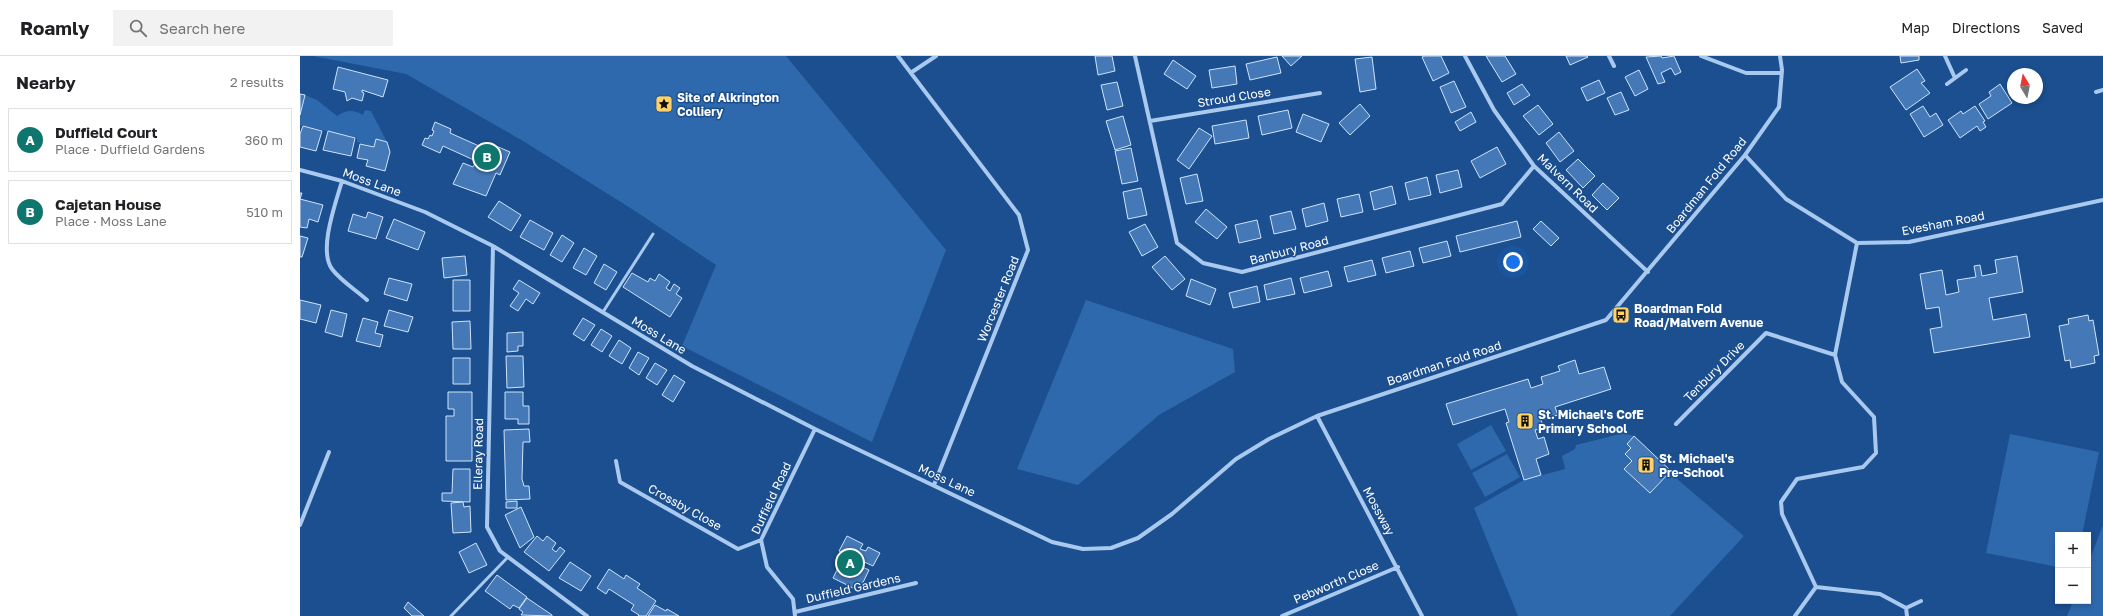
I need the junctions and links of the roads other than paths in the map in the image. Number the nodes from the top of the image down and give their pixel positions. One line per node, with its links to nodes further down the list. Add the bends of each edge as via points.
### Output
1 (898, 56): 11 (street, Worcester Road)
2 (936, 56): 11 (street)
3 (1134, 56): 18 (street, Banbury Road)
4 (1465, 56): 20 (street, Malvern Road, via 1494,110)
5 (1610, 56): 9 (street)
6 (1701, 56): 12 (street, via 1746,73)
7 (1780, 56): 12 (street, Boardman Fold Road)
8 (1945, 56): 13 (street)
9 (1614, 66)
10 (1966, 70): 13 (street)
11 (912, 72): 36 (street, Worcester Road, via 1018,215 1028,250)
12 (1781, 73): 19 (street, Boardman Fold Road, via 1779,107)
13 (1955, 78): 14 (street)
14 (1947, 84)
15 (2103, 90): 16 (street)
16 (2096, 92)
17 (1320, 93): 18 (street, Stroud Close)
18 (1150, 121): 20 (street, Banbury Road, via 1177,243 1203,263 1242,272 1502,204)
19 (1745, 155): 25 (street, via 1786,199); 27 (street, Boardman Fold Road)
20 (1534, 166): 27 (street, Malvern Road)
21 (300, 170): 22 (street, Moss Lane)
22 (342, 181): 26 (street, Moss Lane, via 425,212); 28 (street, via 329,229 327,249 331,268)
23 (2103, 200): 25 (street, Evesham Road, via 1909,242)
24 (653, 234): 29 (lane)
25 (1857, 243): 30 (street)
26 (493, 246): 29 (street, Moss Lane); 40 (street, Elleray Road, via 487,527 500,551)
27 (1648, 272): 31 (street, Boardman Fold Road, via 1606,320)
28 (367, 300)
29 (602, 312): 33 (street, Moss Lane, via 692,366)
30 (1835, 355): 32 (street, Tenbury Drive, via 1766,333); 43 (street, via 1842,382 1874,417 1876,453 1863,467 1796,478 1781,502 1782,514)
31 (1317, 416): 37 (street, Boardman Fold Road, via 1269,439 1236,459 1172,514 1138,538 1111,548 1083,549 1052,542); 41 (street, Mossway)
32 (1676, 424)
33 (815, 429): 36 (street, Moss Lane); 39 (street, Duffield Road)
34 (329, 452): 38 (street)
35 (616, 461): 39 (street, Crossby Close, via 620,482 738,549)
36 (934, 485): 37 (street, Moss Lane)
37 (1007, 520)
38 (300, 525)
39 (761, 540): 46 (street, Duffield Road, via 767,567 794,600)
40 (508, 557): 47 (lane); 48 (street, Elleray Road)
41 (1398, 567): 49 (street, Pebworth Close); 50 (street, Mossway)
42 (916, 583): 46 (street, Duffield Gardens)
43 (1816, 587): 45 (street, via 1880,594); 51 (street)
44 (1921, 601): 45 (street)
45 (1906, 608): 52 (street)
46 (795, 614)
47 (451, 616)
48 (587, 616)
49 (1282, 616)
50 (1422, 616)
51 (1795, 616)
52 (1907, 616)

